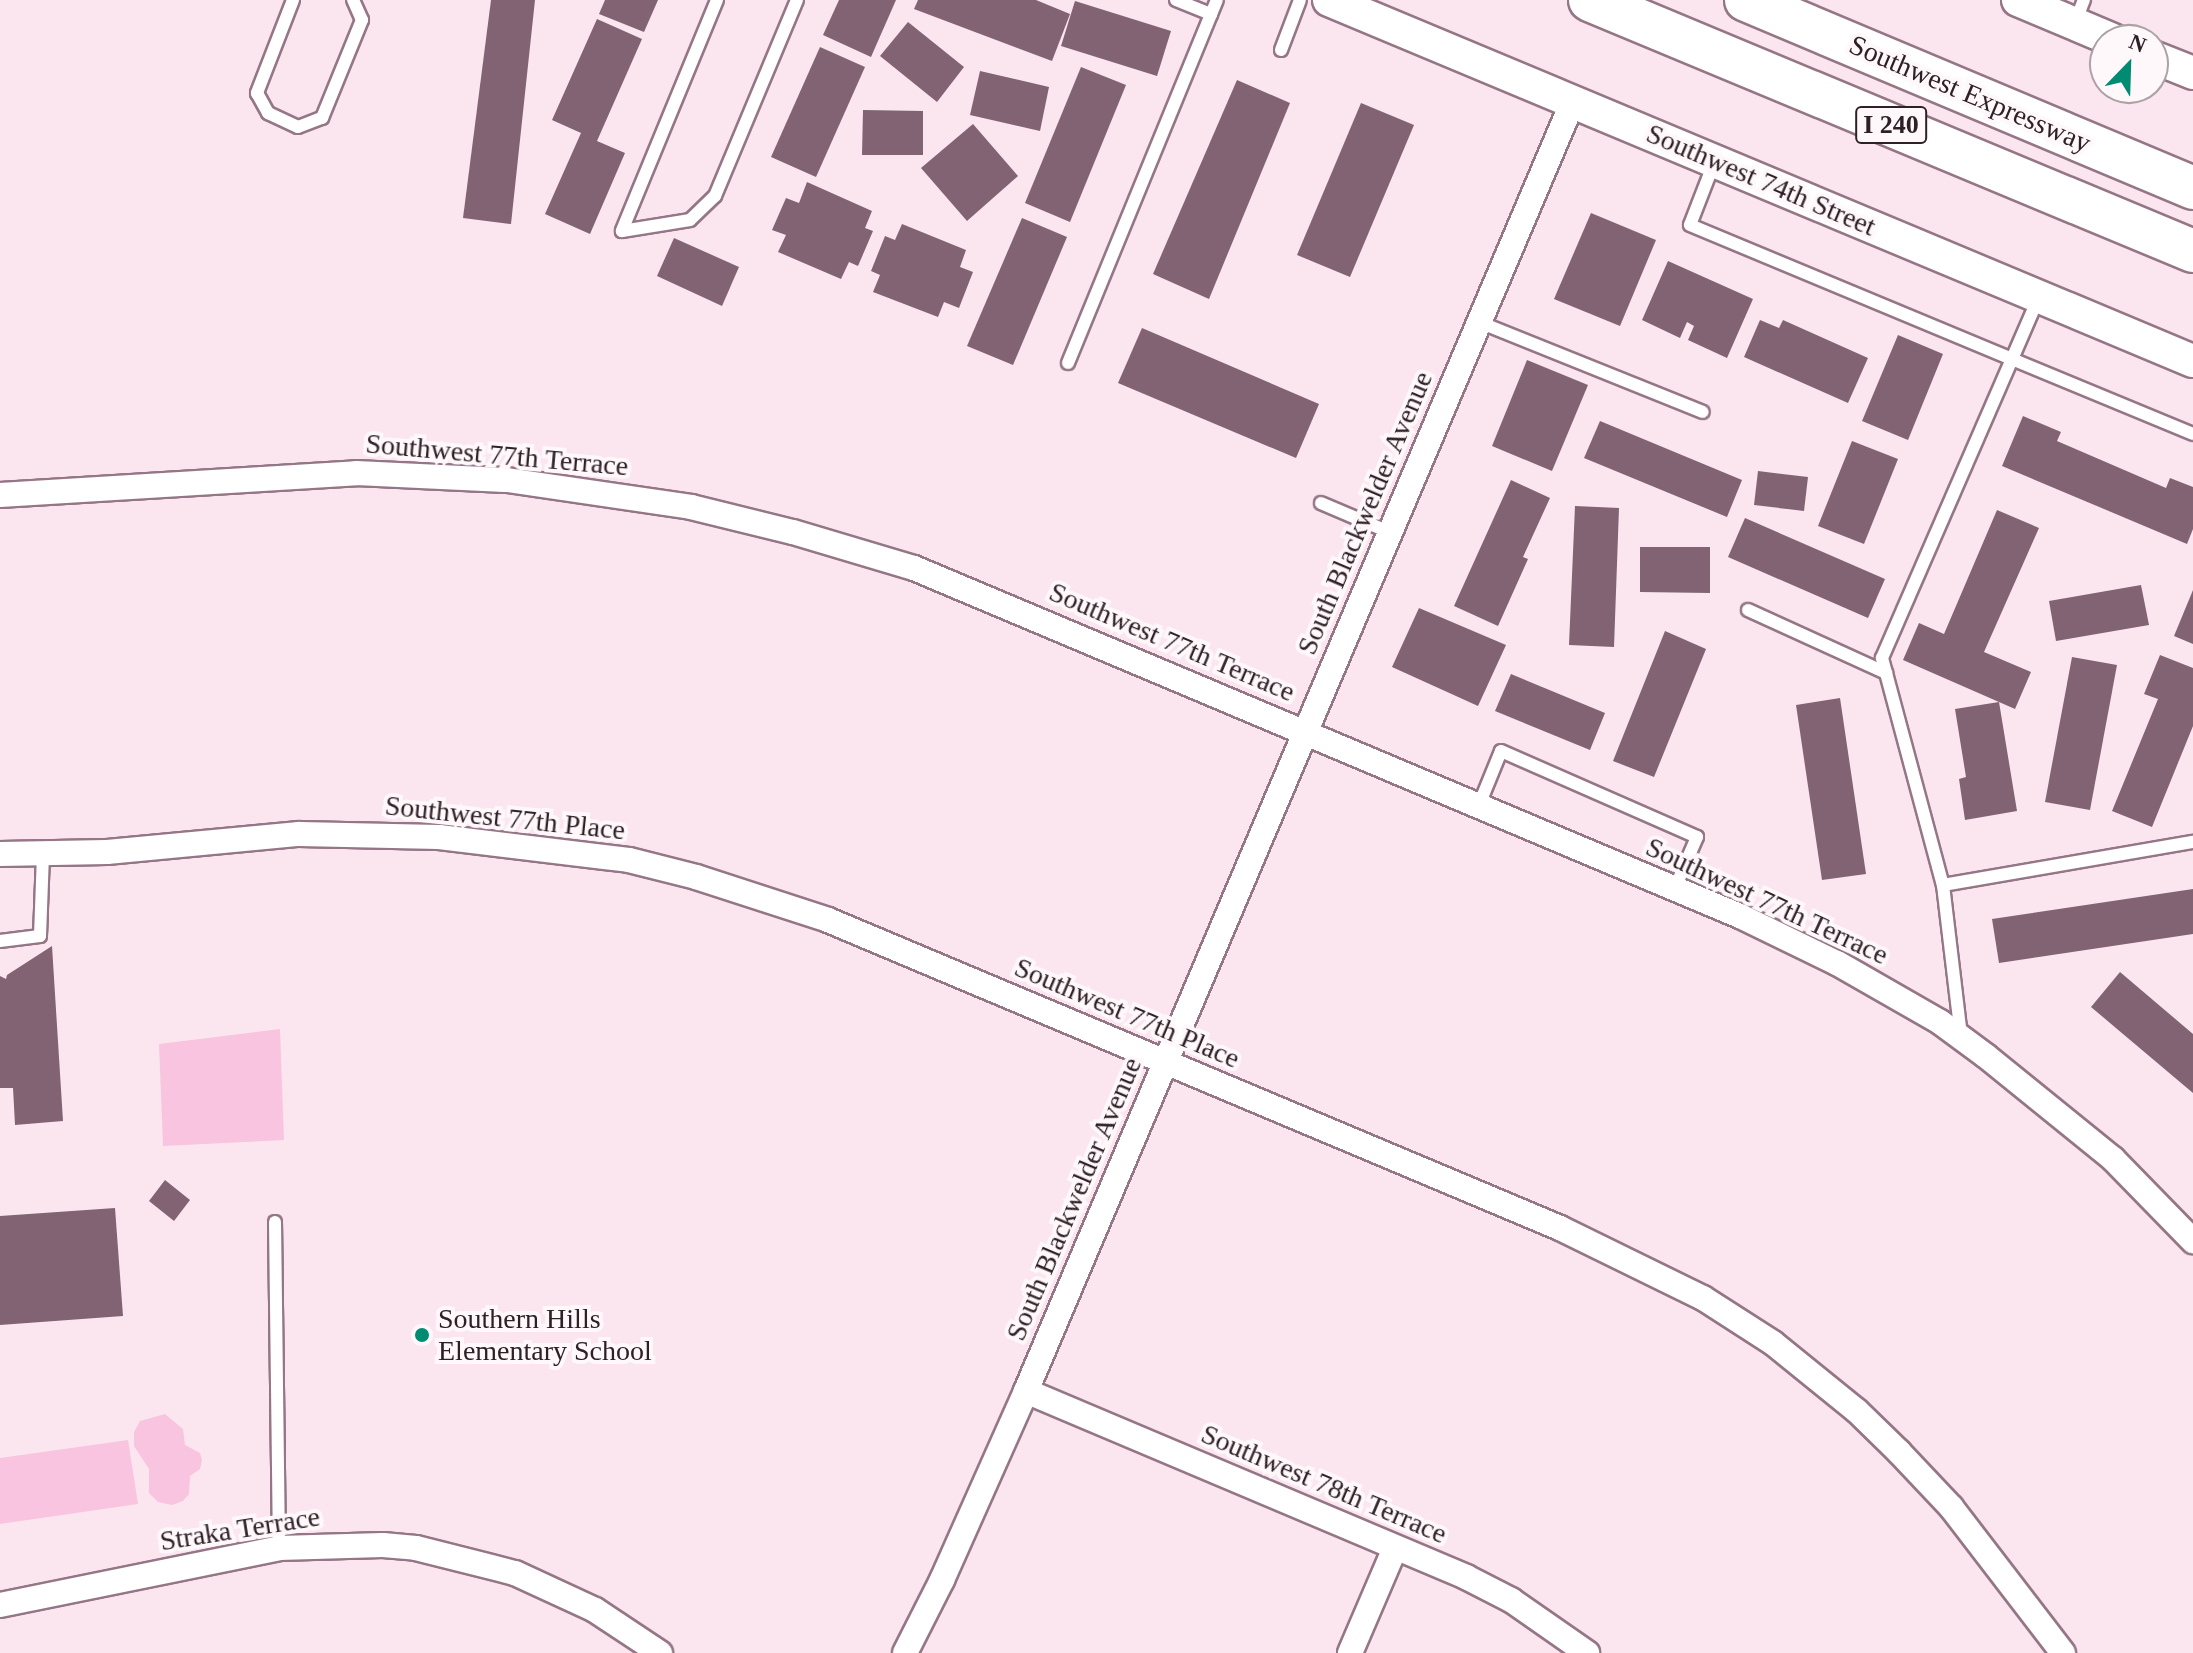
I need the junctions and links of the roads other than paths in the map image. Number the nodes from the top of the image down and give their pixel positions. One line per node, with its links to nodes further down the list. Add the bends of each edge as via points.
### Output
1 (293, 0): 2 (lane, via 257,93 268,113 298,127 322,118 362,20)
2 (353, 0)
3 (717, 0): 4 (lane, via 622,231 690,220 715,196)
4 (797, 0)
5 (1176, 0): 13 (lane)
6 (1217, 0): 13 (lane)
7 (1300, 0): 14 (lane)
8 (1329, 0): 17 (main road, Southwest 74th Street)
9 (1590, 0): 20 (highway, Southwest Expressway / I 240)
10 (1746, 0): 19 (highway, Southwest Expressway / I 240)
11 (2018, 0): 12 (main road)
12 (2080, 12)
13 (1211, 14): 25 (lane)
14 (1281, 50)
15 (2169, 63): 16 (main road)
16 (2193, 73)
17 (1573, 101): 18 (main road, Southwest 74th Street); 22 (street, South Blackwelder Avenue)
18 (1715, 160): 21 (main road, Southwest 74th Street); 23 (lane, via 1690,225)
19 (2193, 188)
20 (2193, 251)
21 (2039, 297): 23 (lane); 24 (main road, Southwest 74th Street)
22 (1479, 322): 26 (lane); 30 (street, South Blackwelder Avenue)
23 (2012, 359): 27 (lane); 32 (lane, via 1882,658)
24 (2193, 361)
25 (1068, 363)
26 (1703, 412)
27 (2193, 434)
28 (0, 495): 33 (street, Southwest 77th Terrace, via 356,473 507,480 632,496 738,517 914,568)
29 (1321, 503): 30 (lane)
30 (1389, 532): 33 (street, South Blackwelder Avenue)
31 (1748, 610): 32 (lane)
32 (1886, 673): 38 (lane)
33 (1304, 731): 34 (street, Southwest 77th Terrace); 42 (street, South Blackwelder Avenue)
34 (1479, 805): 39 (street, Southwest 77th Terrace); 39 (lane, via 1501,751 1697,837)
35 (2193, 842): 38 (lane)
36 (0, 854): 37 (street, Southwest 77th Place)
37 (43, 854): 40 (lane, via 40,936); 42 (street, Southwest 77th Place, via 299,834 364,834 502,842 629,860 828,920)
38 (1943, 885): 41 (lane)
39 (1675, 888): 41 (street, Southwest 77th Terrace, via 1837,963)
40 (0, 941)
41 (1961, 1038): 44 (street, Southwest 77th Terrace, via 2113,1159)
42 (1165, 1061): 45 (street, South Blackwelder Avenue); 53 (street, Southwest 77th Place, via 1623,1256 1742,1322 1857,1411 1899,1452 1951,1507)
43 (275, 1222): 46 (lane)
44 (2193, 1241)
45 (1026, 1391): 47 (street, Southwest 78th Terrace); 50 (street, South Blackwelder Avenue)
46 (279, 1548): 48 (street, Straka Terrace); 49 (street, Straka Terrace, via 383,1545 486,1564 582,1603)
47 (1395, 1548): 51 (street); 52 (street, Southwest 78th Terrace, via 1511,1600)
48 (0, 1605)
49 (660, 1653)
50 (905, 1653)
51 (1350, 1653)
52 (1587, 1653)
53 (2063, 1653)

